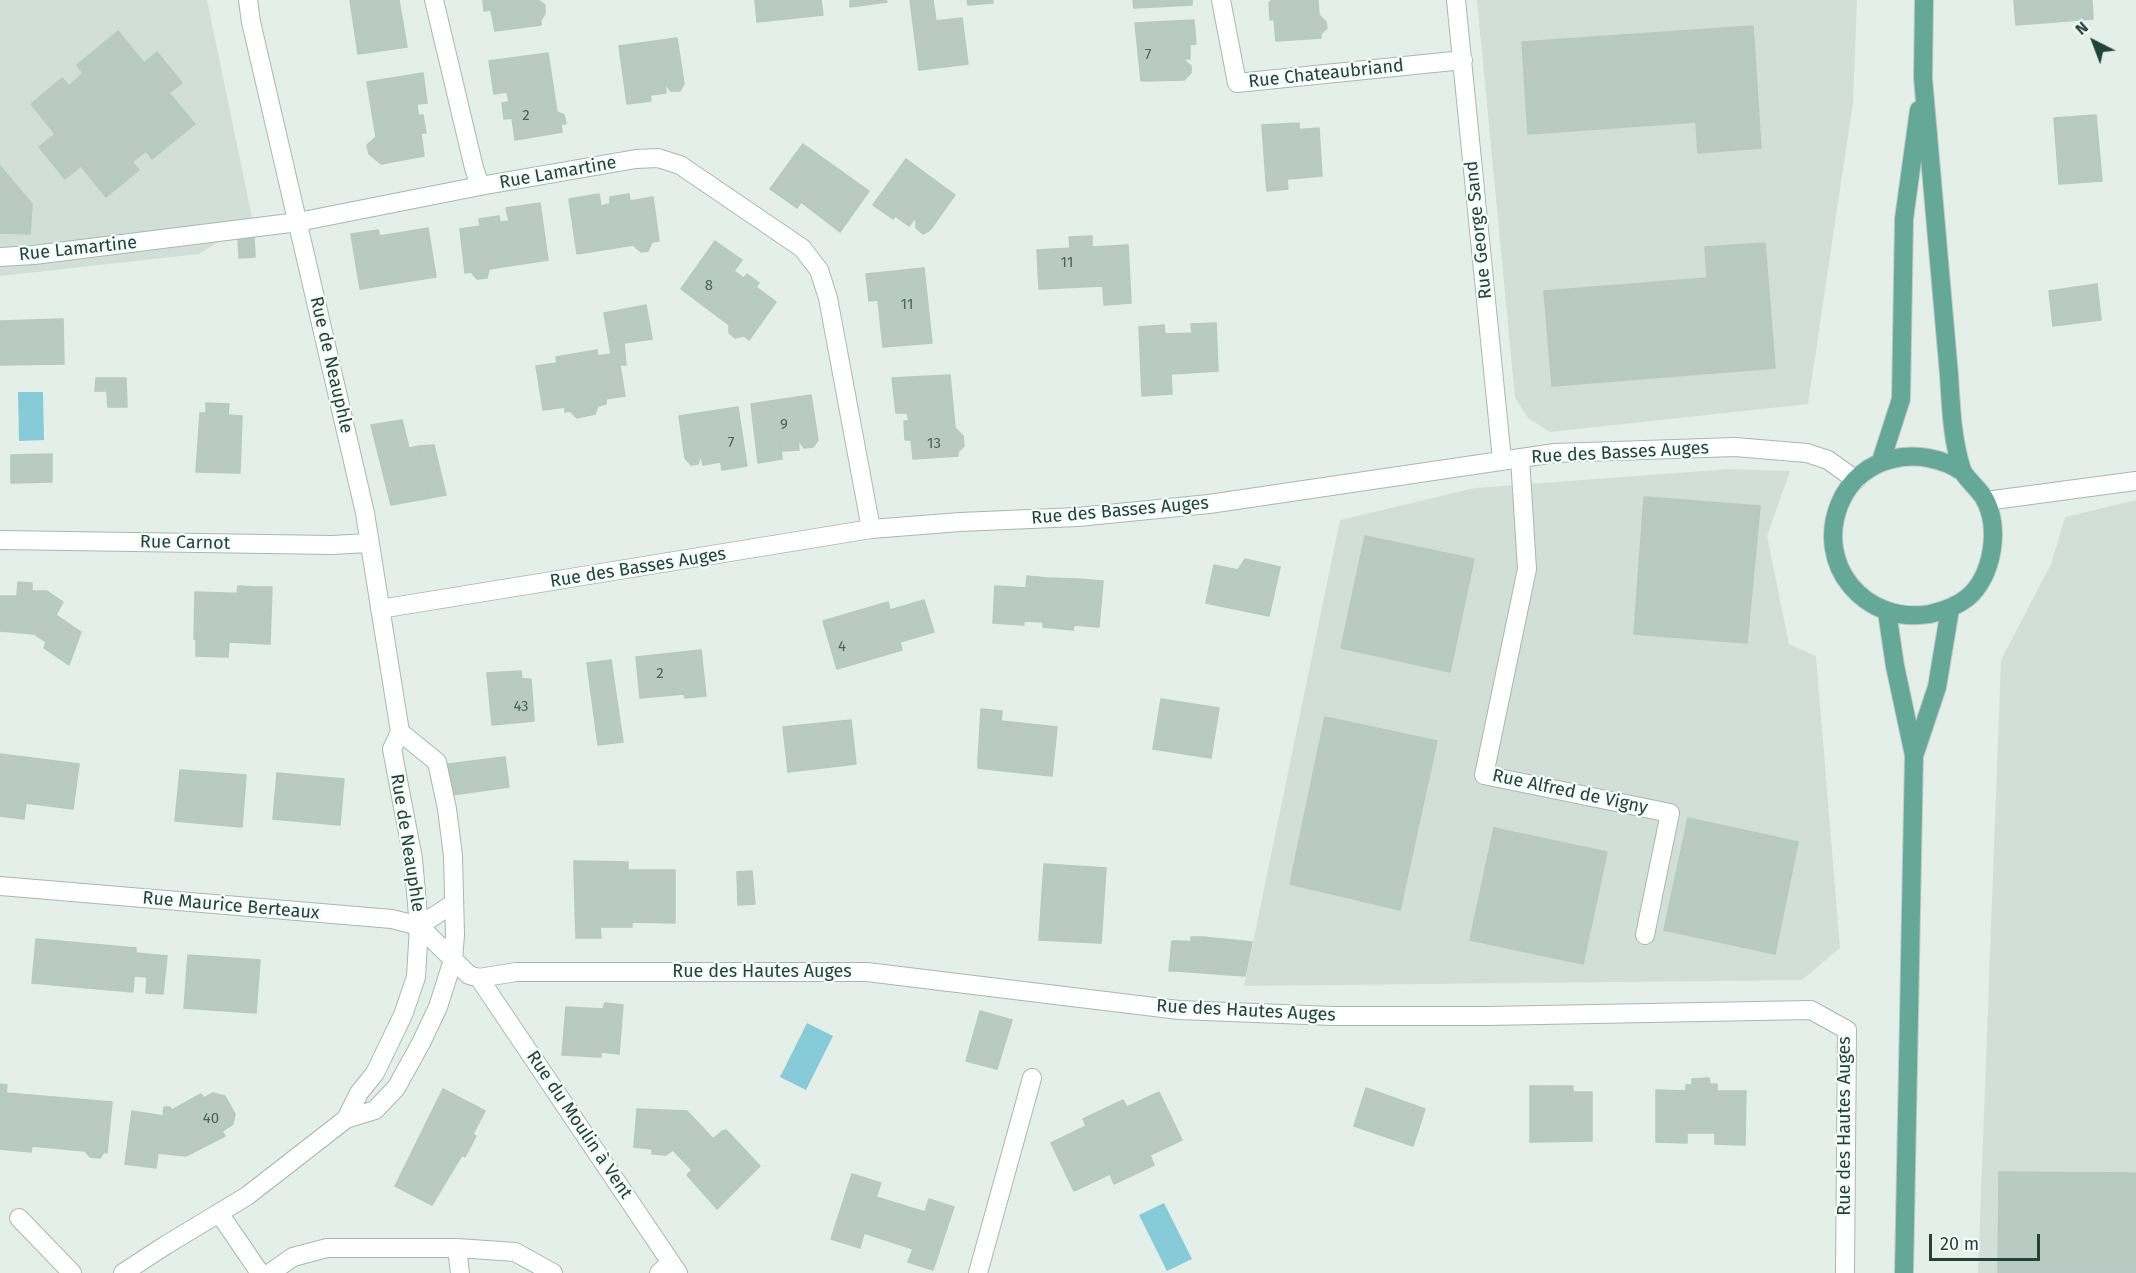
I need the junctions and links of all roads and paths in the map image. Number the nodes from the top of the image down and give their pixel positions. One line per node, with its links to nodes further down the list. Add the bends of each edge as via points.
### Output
1 (248, 0): 9 (street, Rue de Neauphle)
2 (434, 0): 8 (street)
3 (1221, 0): 6 (street, Rue Chateaubriand, via 1237,83)
4 (1456, 0): 6 (street, Rue George Sand)
5 (1924, 0): 7 (main road)
6 (1463, 60): 11 (street, Rue George Sand)
7 (1923, 78): 12 (main road, via 1904,219 1901,399); 13 (main road, via 1951,417)
8 (480, 186): 9 (street, Rue Lamartine); 17 (street, Rue Lamartine, via 658,158 680,165 802,248 819,270 828,298)
9 (298, 222): 10 (street, Rue Lamartine); 19 (street, Rue de Neauphle)
10 (0, 257)
11 (1511, 459): 14 (street, Rue des Basses Auges, via 1555,453 1735,447 1807,453 1828,460); 17 (street, Rue des Basses Auges, via 1209,504 1078,517); 28 (street, Rue Alfred de Vigny, via 1527,569 1484,775 1670,813)
12 (1881, 461): 13 (main road, via 1910,456 1934,458); 14 (main road)
13 (1963, 472): 16 (main road)
14 (1856, 480): 22 (main road, via 1840,502 1835,519 1835,555 1845,579 1863,600)
15 (2136, 481): 16 (street)
16 (1986, 501): 21 (main road, via 1993,526 1992,554 1982,579 1968,597)
17 (870, 529): 20 (street, Rue des Basses Auges)
18 (0, 540): 19 (street, Rue Carnot)
19 (369, 543): 20 (street, Rue de Neauphle)
20 (380, 609): 23 (street, Rue de Neauphle)
21 (1950, 609): 22 (main road, via 1914,617); 24 (main road, via 1937,687)
22 (1887, 612): 24 (main road)
23 (400, 732): 26 (street, Rue de Neauphle, via 437,762 452,844); 27 (street, Rue de Neauphle, via 392,749 412,859)
24 (1914, 755): 45 (main road)
25 (0, 886): 27 (street, Rue Maurice Berteaux, via 392,919)
26 (454, 903): 27 (street); 29 (street, Rue de Neauphle)
27 (419, 926): 29 (street); 32 (street, Rue de Neauphle, via 416,977 403,1015 375,1073)
28 (1645, 935)
29 (453, 960): 30 (street, via 469,975); 32 (street, Rue de Neauphle, via 438,1007 396,1088 375,1110)
30 (479, 978): 36 (street, Rue du Moulin à Vent); 44 (street, Rue des Hautes Auges, via 516,972 867,972 1179,1010 1333,1016 1811,1010 1847,1030)
31 (1032, 1078): 43 (street)
32 (346, 1119): 33 (street, Rue de Neauphle, via 247,1197)
33 (219, 1213): 38 (street, Rue de Neauphle); 39 (street)
34 (19, 1218): 37 (street)
35 (457, 1248): 40 (street, via 327,1248 293,1257); 41 (street); 42 (street, via 515,1252)
36 (669, 1270)
37 (72, 1273)
38 (123, 1273)
39 (260, 1273)
40 (270, 1273)
41 (460, 1273)
42 (553, 1273)
43 (978, 1273)
44 (1845, 1273)
45 (1904, 1273)

